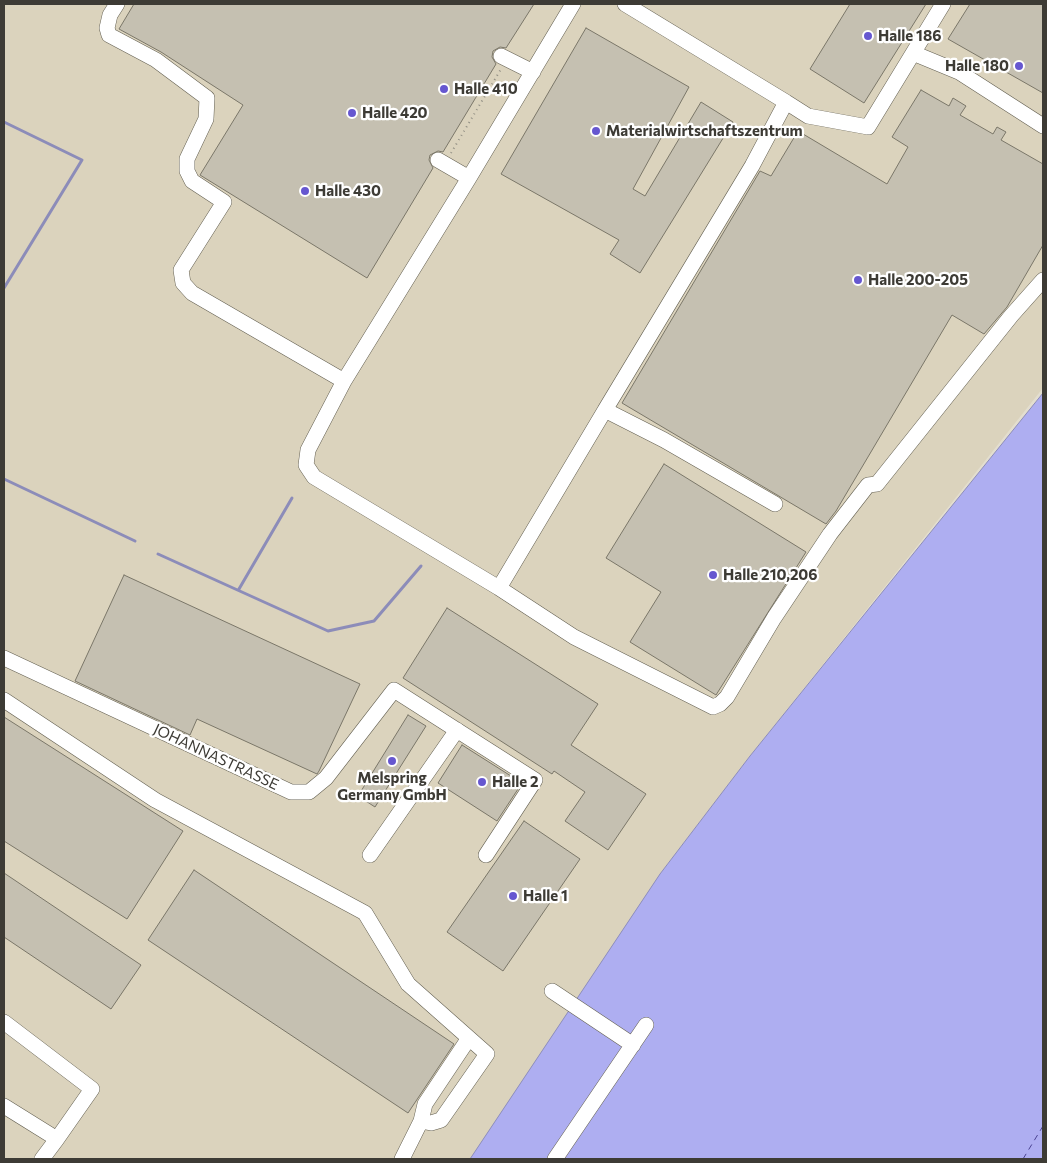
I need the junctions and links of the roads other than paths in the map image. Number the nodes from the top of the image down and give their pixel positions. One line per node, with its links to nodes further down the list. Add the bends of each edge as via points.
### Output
1 (117, 4): 13 (street, via 110,15 109,35 156,60 207,98 206,119 187,159 187,170 192,181 224,202 181,270 183,282 192,293)
2 (573, 4): 7 (street)
3 (625, 4): 8 (street)
4 (943, 4): 5 (street)
5 (913, 54): 8 (street, via 868,127 808,116); 9 (street, via 959,72)
6 (504, 58): 7 (street)
7 (533, 72): 11 (street)
8 (786, 102): 14 (street, via 752,166)
9 (1043, 126)
10 (441, 162): 11 (street)
11 (469, 178): 13 (street)
12 (1043, 280): 16 (street, via 877,484 868,485 830,534 720,704 713,707 574,637)
13 (344, 381): 16 (street, via 308,450 306,465 314,477)
14 (605, 410): 15 (street); 16 (street)
15 (775, 504)
16 (499, 588)
17 (4, 658): 19 (street, JOHANNASTRASSE, via 291,792 309,792 326,778 394,690)
18 (4, 700): 25 (street, via 155,800 365,913 408,984)
19 (457, 730): 20 (street); 21 (street, via 535,780)
20 (370, 855)
21 (486, 855)
22 (552, 992): 26 (street)
23 (4, 1022): 29 (street, via 92,1089)
24 (646, 1025): 26 (street)
25 (469, 1038): 28 (street, via 425,1104); 28 (street, via 487,1054 441,1120 431,1123)
26 (632, 1045): 32 (street)
27 (4, 1106): 29 (street)
28 (421, 1120): 31 (street)
29 (57, 1139): 30 (street)
30 (42, 1159)
31 (402, 1159)
32 (555, 1159)

